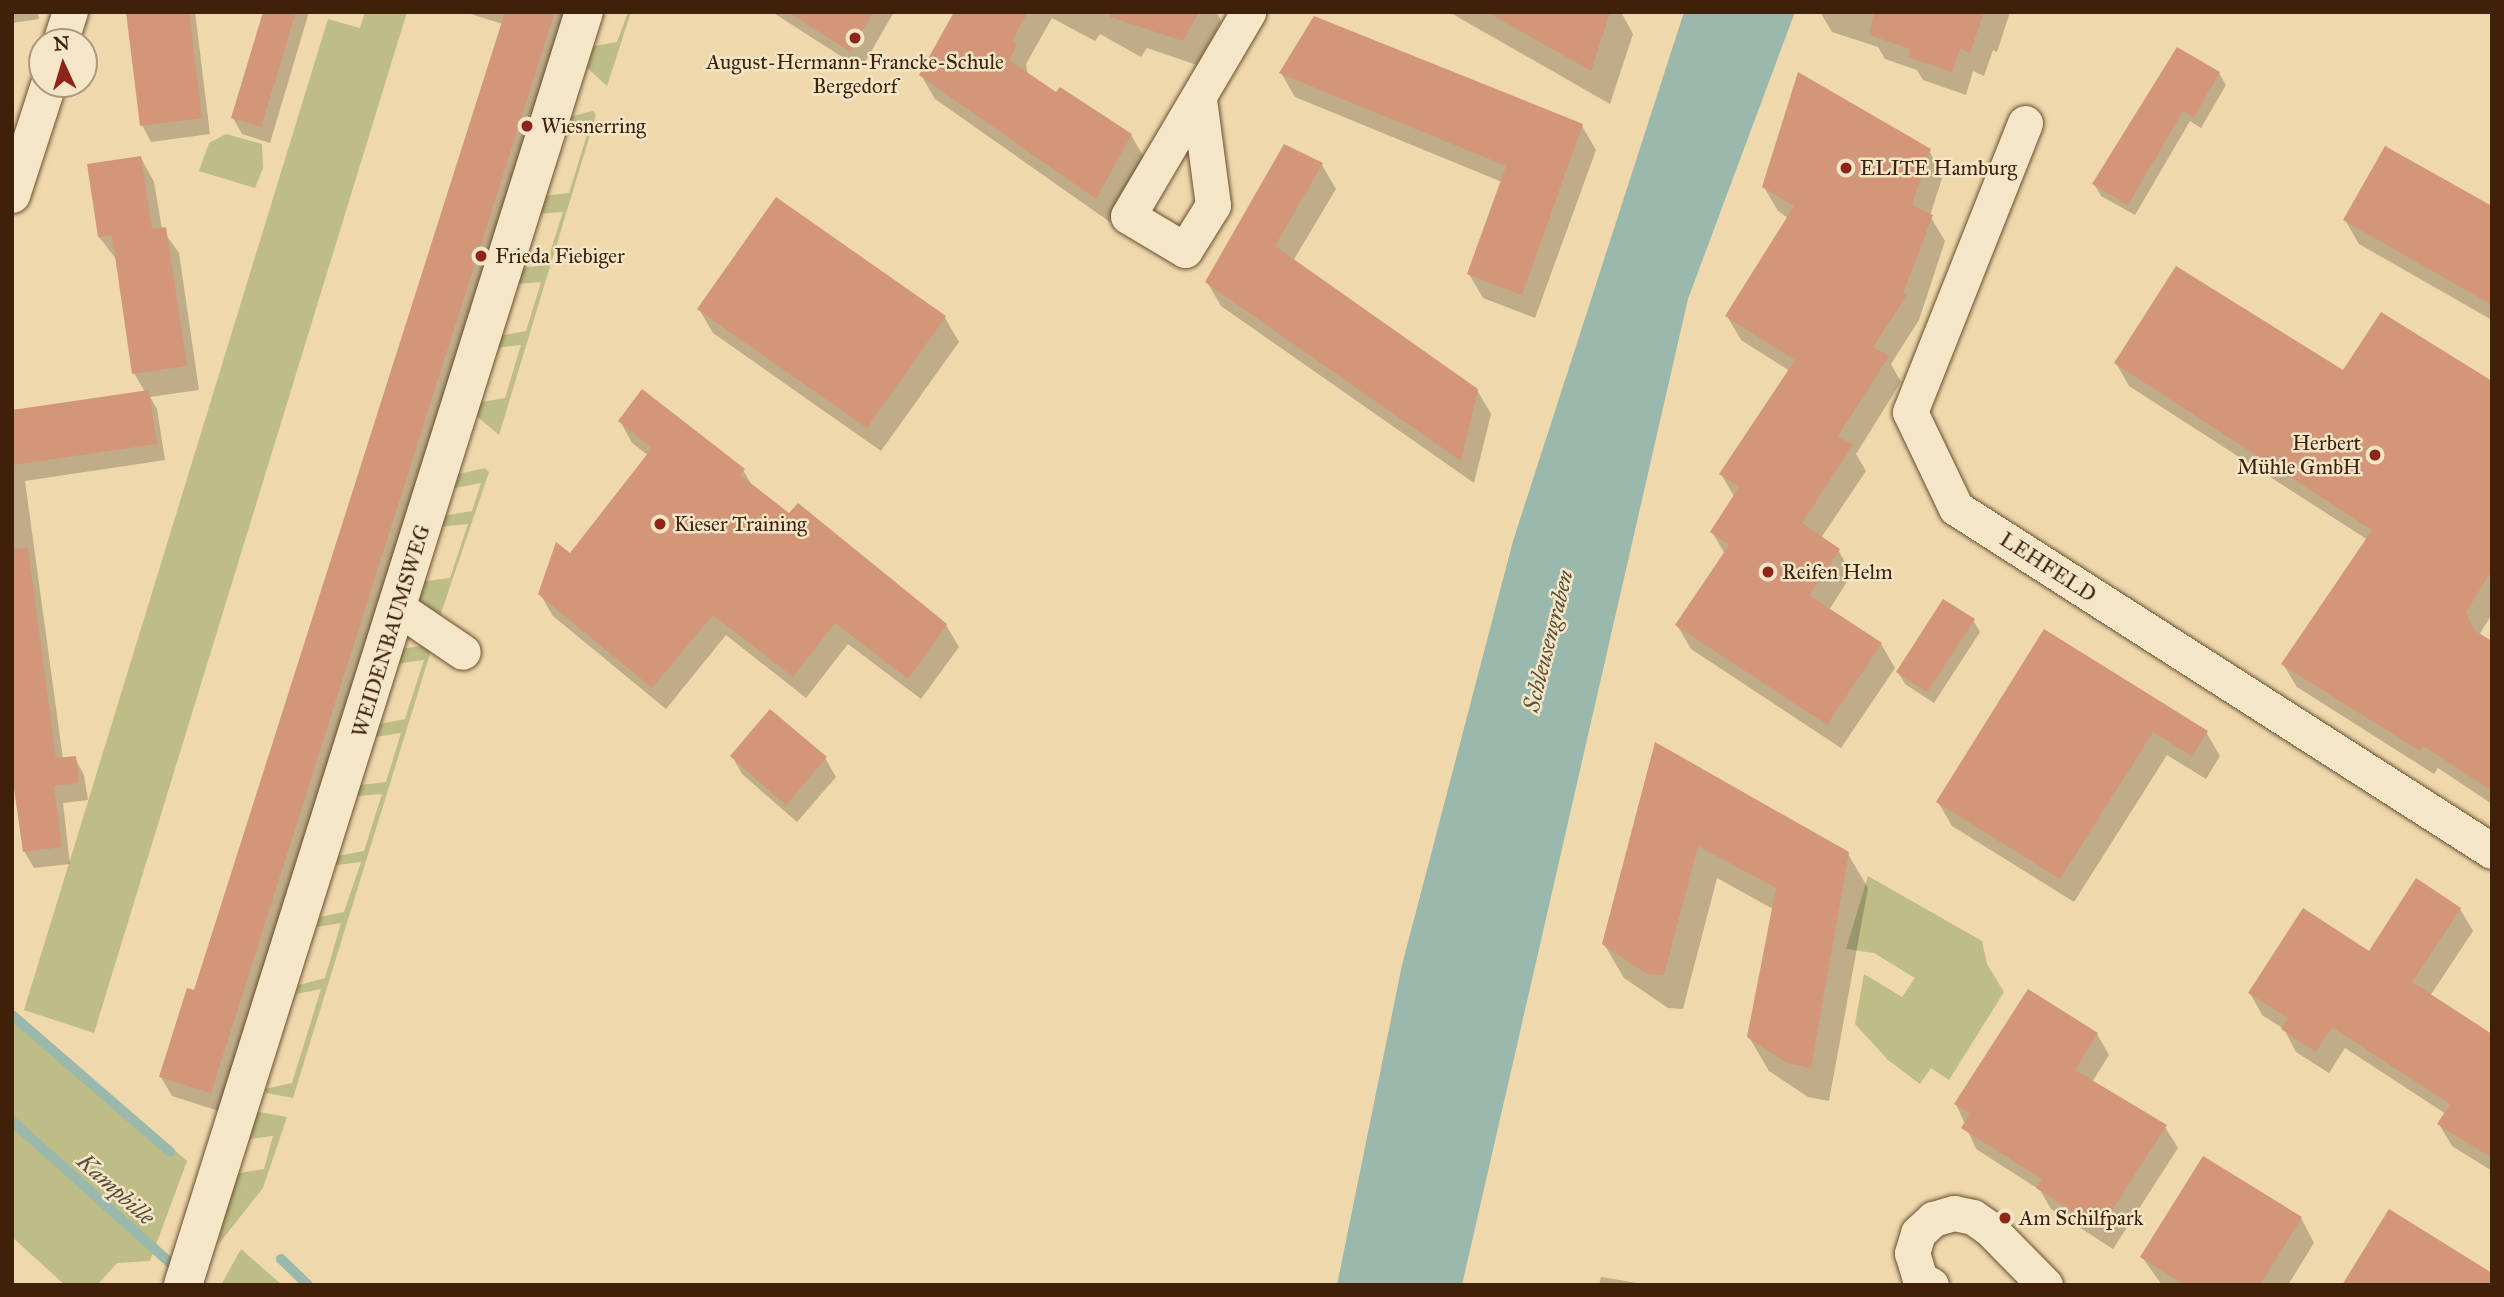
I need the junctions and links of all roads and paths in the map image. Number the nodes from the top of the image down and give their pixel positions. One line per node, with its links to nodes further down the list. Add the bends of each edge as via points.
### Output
1 (584, 12): 7 (street, WEIDENBAUMSWEG)
2 (1248, 12): 4 (street)
3 (43, 98): 6 (street)
4 (1199, 99)
5 (2025, 123): 9 (street, LEHFELD, via 1910,412 1956,508)
6 (12, 195)
7 (398, 608): 8 (street); 10 (street, WEIDENBAUMSWEG)
8 (463, 652)
9 (2492, 851)
10 (189, 1267)
11 (1921, 1283): 12 (street, via 1912,1253 1918,1233 1933,1219 1954,1213 1973,1217 1990,1228)
12 (2045, 1285)

